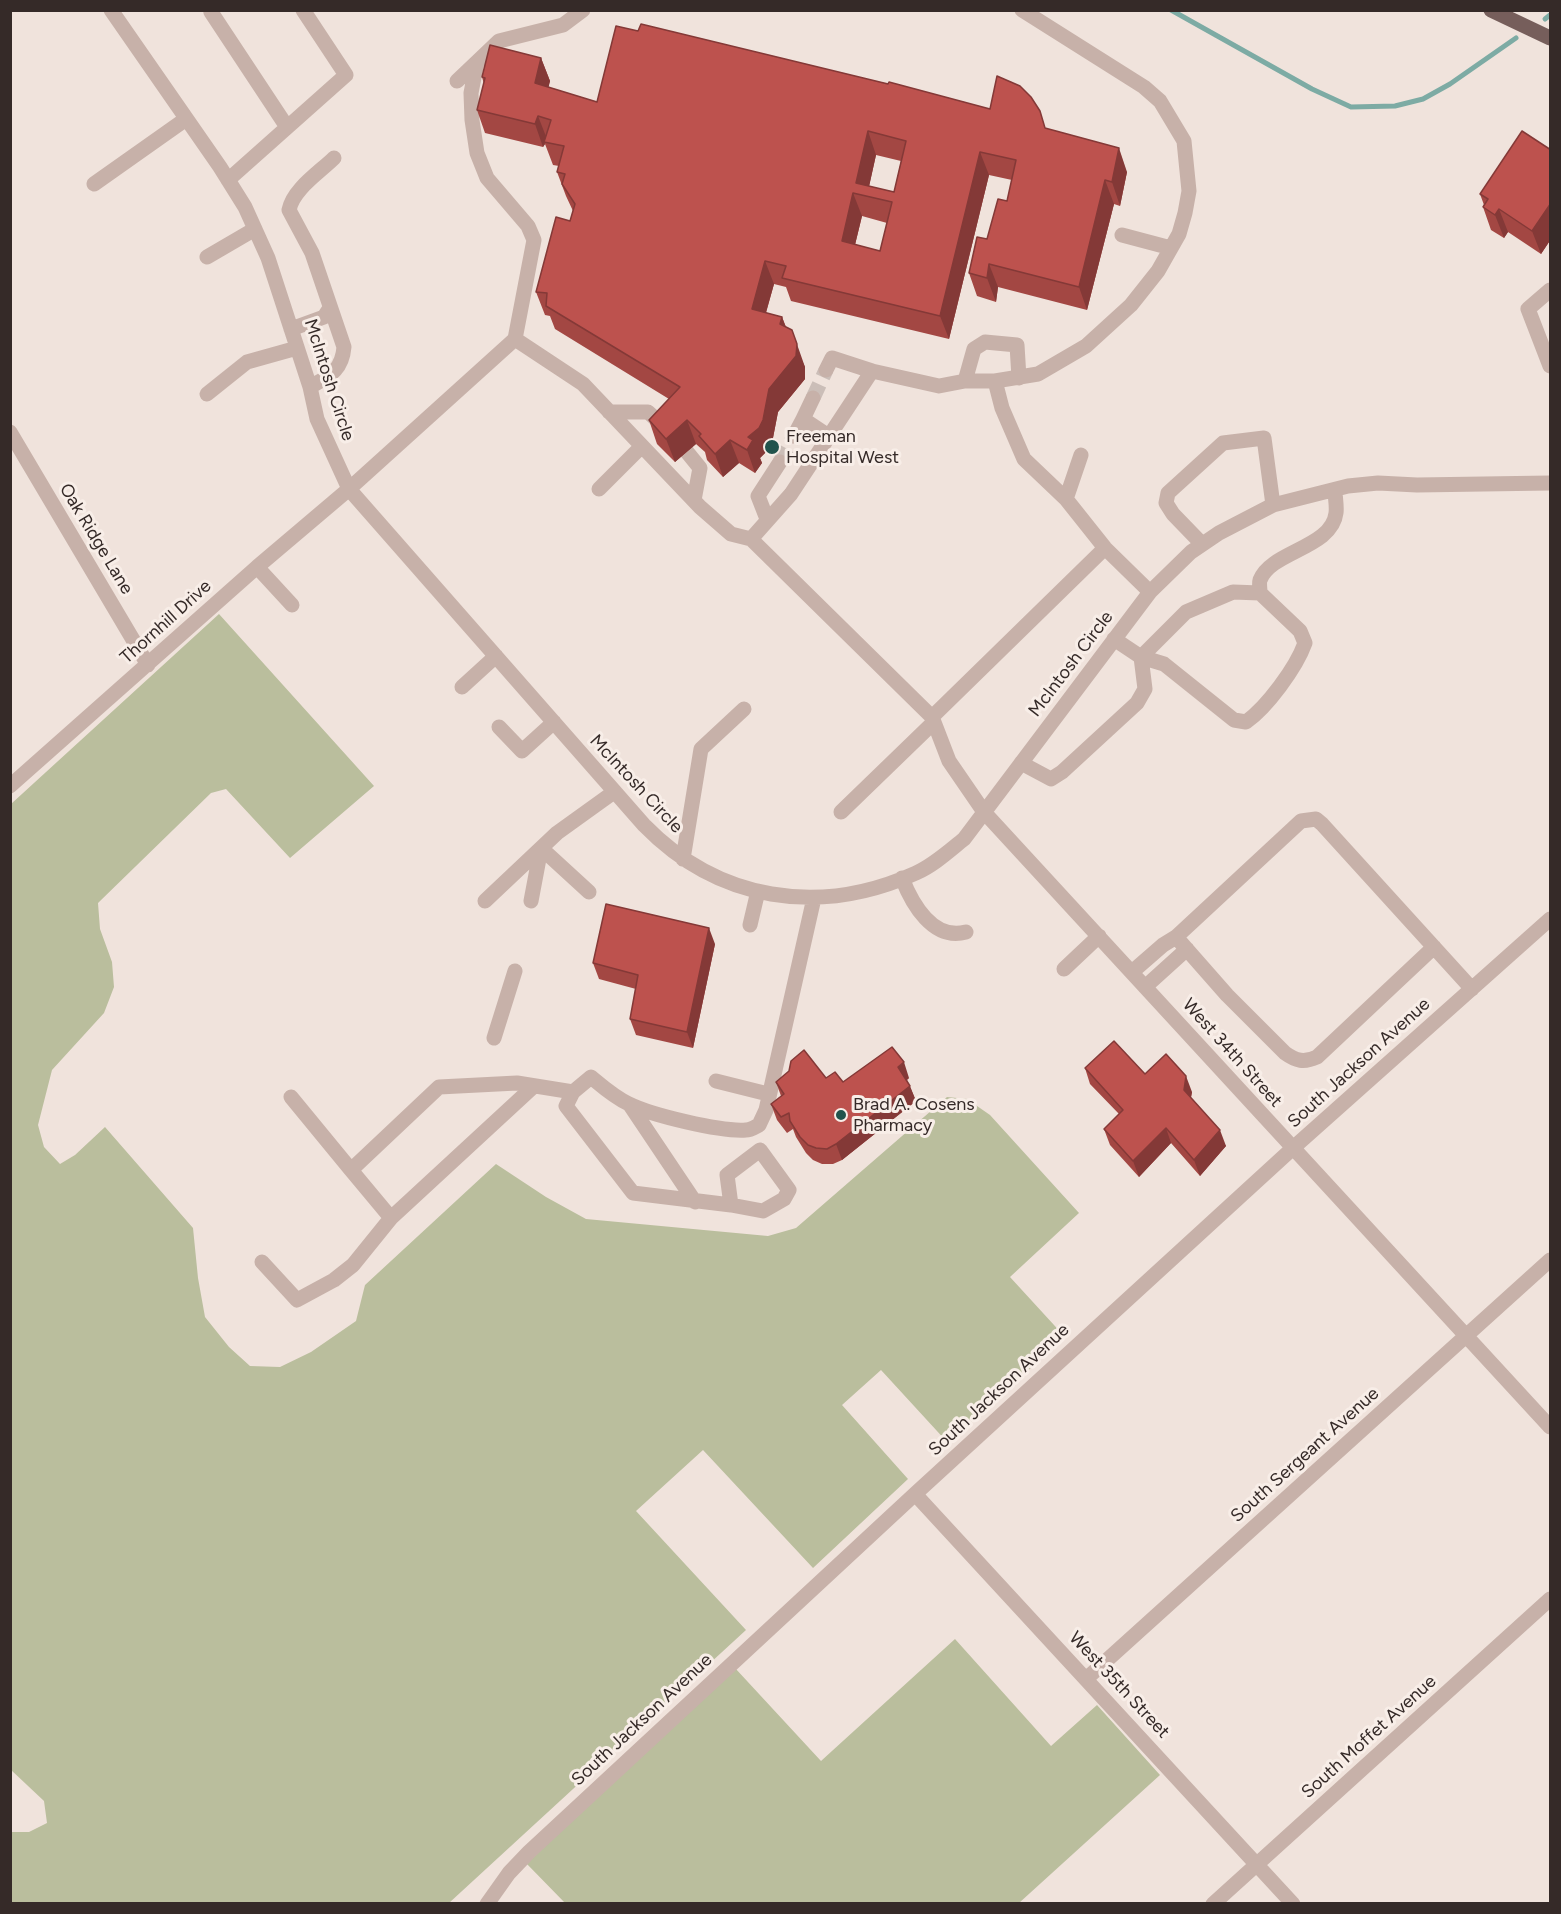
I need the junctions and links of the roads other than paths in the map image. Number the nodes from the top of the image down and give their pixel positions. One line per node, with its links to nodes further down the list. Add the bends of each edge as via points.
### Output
1 (111, 10): 10 (street, McIntosh Circle)
2 (213, 10): 11 (street)
3 (303, 10): 11 (street, via 346,75)
4 (583, 10): 8 (street, via 563,25 499,41)
5 (1022, 10): 17 (street, via 1144,87 1173,120 1184,141 1189,191 1179,234)
6 (1491, 10): 7 (main road)
7 (1551, 38)
8 (477, 62): 9 (street); 22 (street, via 471,93 477,153 487,178 528,226 534,240)
9 (457, 81)
10 (186, 119): 13 (street, McIntosh Circle); 14 (street)
11 (287, 127): 13 (street)
12 (334, 158): 20 (street, via 299,192 289,210 312,253)
13 (228, 180): 15 (street, McIntosh Circle)
14 (94, 184)
15 (255, 230): 18 (street); 21 (street, McIntosh Circle)
16 (1122, 235): 17 (street)
17 (1171, 248): 27 (street, via 1131,305 1086,346 1038,374)
18 (207, 256)
19 (1551, 290): 24 (street, via 1528,309)
20 (330, 308): 21 (street, via 324,317); 30 (street, via 344,347 343,356 339,367)
21 (291, 329): 23 (street, McIntosh Circle)
22 (514, 339): 33 (street, via 576,379); 44 (street, Thornhill Drive)
23 (297, 348): 30 (street, McIntosh Circle); 31 (street, via 247,362)
24 (1551, 366)
25 (826, 370): 26 (street, via 832,358)
26 (872, 371): 28 (street, via 939,386); 38 (street)
27 (1019, 378): 28 (street, via 1017,345 985,342 974,349); 29 (street)
28 (965, 381): 29 (street)
29 (995, 381): 48 (street, via 1024,459)
30 (310, 387): 44 (street, McIntosh Circle, via 317,419)
31 (207, 394)
32 (813, 398): 34 (street)
33 (609, 412): 36 (street, via 648,412); 39 (street)
34 (803, 419): 37 (street); 38 (street)
35 (10, 432): 61 (street, Oak Ridge Lane)
36 (670, 432)
37 (794, 436)
38 (830, 437): 50 (street, via 791,495)
39 (642, 446): 45 (street); 47 (street)
40 (687, 452): 47 (street, via 700,468)
41 (1081, 455): 48 (street)
42 (780, 462): 50 (street, via 758,496)
43 (1551, 483): 46 (street, McIntosh Circle, via 1378,483)
44 (349, 489): 54 (street, Thornhill Drive); 59 (street, McIntosh Circle)
45 (598, 489)
46 (1335, 490): 49 (street, McIntosh Circle); 56 (street, via 1336,515 1328,530 1267,569 1260,581)
47 (694, 500): 51 (street, via 731,534)
48 (1066, 500): 53 (street)
49 (1273, 506): 52 (street, McIntosh Circle, via 1218,532); 52 (street, via 1264,438 1223,443 1168,492 1166,503 1173,514)
50 (767, 519): 51 (street)
51 (751, 539): 64 (street)
52 (1202, 544): 55 (street, McIntosh Circle)
53 (1105, 548): 55 (street); 64 (street)
54 (257, 567): 57 (street); 61 (street, Thornhill Drive)
55 (1150, 592): 58 (street, McIntosh Circle)
56 (1260, 593): 60 (street, via 1233,592 1186,612); 60 (street, via 1300,631 1305,643 1300,658 1258,713 1246,722 1234,720 1164,664)
57 (292, 605)
58 (1114, 639): 60 (street); 67 (street, McIntosh Circle)
59 (496, 656): 62 (street); 65 (street, McIntosh Circle)
60 (1141, 657): 67 (street, via 1145,689 1137,703 1062,772 1051,779)
61 (148, 664): 68 (street, Thornhill Drive)
62 (462, 687)
63 (744, 709): 73 (street, via 702,749)
64 (933, 719): 70 (street); 71 (street, West 34th Street, via 948,760)
65 (554, 722): 66 (street, via 522,751); 69 (street, McIntosh Circle)
66 (499, 727)
67 (1021, 763): 71 (street, McIntosh Circle)
68 (10, 786)
69 (615, 792): 72 (street); 73 (street, McIntosh Circle, via 664,846)
70 (841, 812)
71 (984, 812): 74 (street, McIntosh Circle, via 949,851); 83 (street, West 34th Street)
72 (541, 848): 76 (street); 78 (street); 79 (street)
73 (683, 859): 75 (street, McIntosh Circle, via 725,881)
74 (902, 878): 77 (street, McIntosh Circle, via 858,892); 82 (street, via 909,897 933,926 956,935)
75 (758, 891): 77 (street, McIntosh Circle); 81 (street)
76 (589, 892)
77 (814, 898): 96 (street)
78 (485, 901)
79 (531, 901)
80 (1551, 919): 91 (street, South Jackson Avenue)
81 (750, 925)
82 (966, 932)
83 (1099, 936): 87 (street); 89 (street, West 34th Street)
84 (1176, 937): 85 (street, via 1301,821 1316,819); 86 (street); 89 (street)
85 (1434, 947): 86 (street, via 1317,1057 1302,1061 1284,1053); 91 (street)
86 (1187, 949): 90 (street)
87 (1064, 969)
88 (515, 971): 92 (street)
89 (1132, 972): 90 (street, West 34th Street)
90 (1145, 987): 99 (street, West 34th Street)
91 (1472, 989): 99 (street, South Jackson Avenue)
92 (494, 1038)
93 (716, 1081): 96 (street)
94 (534, 1086): 95 (street); 100 (street, via 517,1083 439,1087); 103 (street)
95 (573, 1092): 98 (street, via 591,1077); 101 (street, via 566,1106 633,1192)
96 (768, 1094): 98 (street, via 759,1125 748,1130 684,1120)
97 (291, 1097): 100 (street)
98 (630, 1105): 101 (street)
99 (1293, 1148): 106 (street, West 34th Street); 108 (street, South Jackson Avenue)
100 (351, 1170): 103 (street)
101 (694, 1202): 102 (street)
102 (732, 1205)
103 (391, 1218): 105 (street, via 353,1265 297,1300)
104 (1551, 1260): 106 (street, South Sergeant Avenue)
105 (262, 1262)
106 (1467, 1336): 107 (street, West 34th Street); 110 (street, South Sergeant Avenue)
107 (1551, 1427)
108 (915, 1494): 110 (street, West 35th Street); 112 (street, South Jackson Avenue, via 529,1852)
109 (1551, 1599): 111 (street, South Moffet Avenue)
110 (1086, 1679): 111 (street, West 35th Street)
111 (1257, 1864): 113 (street, South Moffet Avenue); 114 (street, West 35th Street)
112 (487, 1904)
113 (1213, 1904)
114 (1293, 1904)

